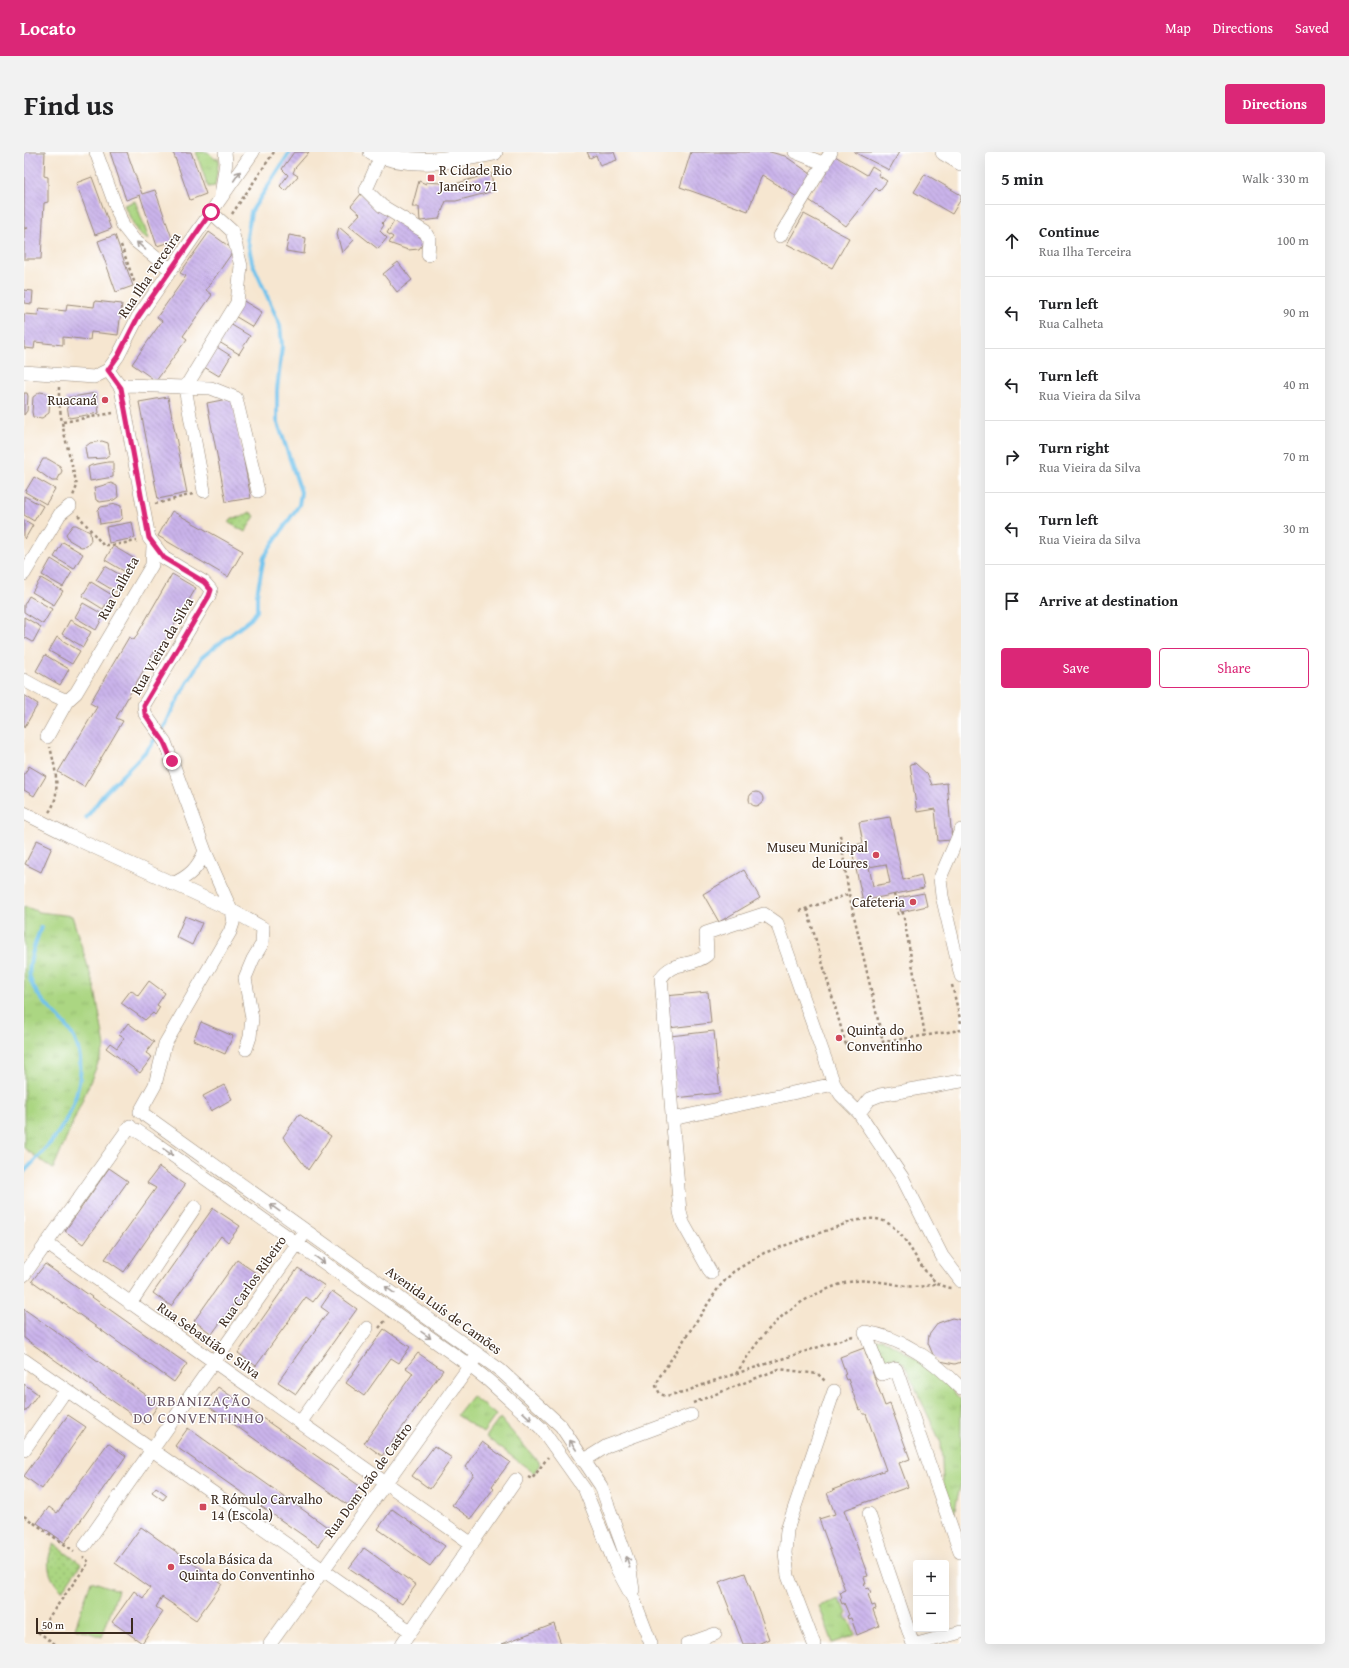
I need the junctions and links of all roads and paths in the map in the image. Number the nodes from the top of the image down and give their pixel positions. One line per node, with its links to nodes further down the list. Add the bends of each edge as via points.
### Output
1 (96, 152): 15 (street)
2 (225, 152): 12 (street, Rua Ilha Terceira, via 226,162)
3 (253, 152): 12 (street, Rua Ilha Terceira, one-way to 3)
4 (274, 152): 14 (path)
5 (494, 152): 9 (main road, via 464,158 424,161 400,160)
6 (795, 152): 11 (street)
7 (831, 152): 11 (street)
8 (944, 152): 10 (main road)
9 (376, 154): 17 (street, via 366,190 382,206 425,232 429,239)
10 (961, 162)
11 (824, 164): 16 (street)
12 (220, 200): 13 (street, Rua Ilha Terceira)
13 (211, 212): 14 (street); 18 (street, Rua Ilha Terceira)
14 (225, 224): 24 (street, via 232,231 241,266 237,303)
15 (122, 226): 18 (street, one-way to 15, via 134,240); 19 (path, via 121,245 134,281)
16 (780, 236)
17 (428, 255)
18 (171, 270): 19 (street, Rua Ilha Terceira)
19 (150, 301): 20 (street, Rua Ilha Terceira)
20 (108, 370): 22 (street, via 94,378); 23 (street, Rua Calheta)
21 (24, 372): 22 (street)
22 (72, 376): 26 (path, via 71,386 59,384)
23 (121, 388): 24 (street, via 128,385); 25 (street, Rua Calheta)
24 (185, 388): 28 (street); 29 (street, via 211,388 236,398)
25 (124, 406): 26 (path, via 113,406 114,413); 31 (street, Rua Calheta)
26 (63, 422): 27 (path)
27 (77, 486)
28 (204, 491): 31 (path)
29 (258, 491)
30 (70, 506): 32 (path, via 103,545); 33 (street, via 60,514)
31 (143, 507): 32 (street, Rua Calheta)
32 (151, 542): 35 (street, Rua Calheta, via 152,565 76,693); 41 (street, Rua Vieira da Silva, via 164,558 204,582 211,590 146,700 144,710 164,742)
33 (24, 574)
34 (24, 680): 35 (street)
35 (67, 701): 36 (street, Rua Calheta)
36 (47, 737): 38 (path, via 53,759 56,790 54,806)
37 (24, 813): 38 (street)
38 (41, 822): 42 (street)
39 (961, 830): 48 (street, via 940,878)
40 (840, 835): 43 (path)
41 (205, 851): 42 (street, via 194,871); 46 (street, Rua Vieira da Silva)
42 (172, 884): 46 (street)
43 (849, 894): 45 (path); 50 (path, via 883,1042)
44 (894, 894): 50 (path, via 898,914 903,913)
45 (807, 909): 47 (path); 51 (path)
46 (231, 910): 52 (street, via 263,928 262,944 245,978 252,1018); 56 (street, via 233,923 230,932 165,1044 155,1086)
47 (800, 911)
48 (961, 976)
49 (961, 1030): 50 (path)
50 (925, 1035)
51 (846, 1045)
52 (246, 1049)
53 (961, 1082): 55 (street, via 880,1095 870,1099)
54 (834, 1084): 55 (street); 57 (street); 57 (street, via 777,923 764,914 706,933 707,955 699,961 665,971 661,978)
55 (859, 1113): 66 (street, via 902,1177)
56 (143, 1114): 58 (street, via 147,1122 144,1128); 60 (street, Avenida Luís de Camões, one-way to 56)
57 (672, 1119): 63 (street, via 680,1212 683,1223)
58 (133, 1128): 61 (street); 62 (street, Avenida Luís de Camões, one-way to 62)
59 (195, 1207): 67 (street)
60 (306, 1231): 62 (street, Rua Carlos Ribeiro); 70 (street, Avenida Luís de Camões, one-way to 60)
61 (46, 1243): 64 (street); 67 (street, Rua Sebastião e Silva)
62 (297, 1244): 72 (street, Rua Carlos Ribeiro); 73 (street, Avenida Luís de Camões, one-way to 73)
63 (710, 1273)
64 (24, 1275)
65 (937, 1283): 66 (path, via 947,1288); 74 (path, via 924,1288 856,1280 808,1298 787,1311 770,1327); 74 (path, via 903,1237 892,1226 880,1220 853,1221 764,1253 733,1272 720,1287 660,1376 656,1386 660,1394 666,1396)
66 (957, 1284)
67 (130, 1304): 72 (street, Rua Sebastião e Silva)
68 (367, 1328): 79 (street)
69 (865, 1332): 74 (path); 75 (street, via 882,1334 912,1348); 90 (street, via 881,1374 896,1369)
70 (478, 1354): 73 (street, Rua Dom João de Castro); 83 (street, Avenida Luís de Camões, one-way to 70, via 561,1426 500,1370)
71 (24, 1360): 76 (street)
72 (214, 1362): 79 (street, Rua Sebastião e Silva); 82 (street, Rua Carlos Ribeiro)
73 (470, 1366): 80 (street, Avenida Luís de Camões, one-way to 80, via 541,1428); 85 (street, Rua Dom João de Castro)
74 (736, 1374)
75 (961, 1388)
76 (66, 1390): 81 (street); 82 (street)
77 (834, 1391): 78 (path, via 818,1374 780,1369 692,1403); 101 (street, via 787,1530 785,1553 788,1576)
78 (691, 1415): 83 (street, via 607,1446)
79 (300, 1423): 85 (street, Rua Sebastião e Silva)
80 (555, 1448): 84 (path, via 532,1479 521,1474); 92 (street, Avenida Luís de Camões, via 585,1490 617,1569)
81 (24, 1450)
82 (152, 1450): 89 (street, Rua Carlos Ribeiro); 91 (street)
83 (583, 1460): 92 (street, Avenida Luís de Camões, one-way to 83, via 629,1564 600,1486)
84 (516, 1480): 88 (street)
85 (386, 1483): 88 (street, Rua Sebastião e Silva); 91 (street, Rua Dom João de Castro)
86 (869, 1514): 102 (street)
87 (24, 1516): 96 (path, via 89,1562 38,1632)
88 (472, 1544): 93 (street)
89 (85, 1545)
90 (961, 1551)
91 (323, 1570): 93 (street); 97 (street, Rua Dom João de Castro)
92 (634, 1600): 99 (street, Avenida Luís de Camões)
93 (410, 1631): 98 (street)
94 (961, 1632): 103 (street)
95 (715, 1634): 100 (street)
96 (55, 1644)
97 (270, 1644)
98 (402, 1644)
99 (651, 1644)
100 (687, 1644)
101 (814, 1644)
102 (913, 1644)
103 (917, 1644)

